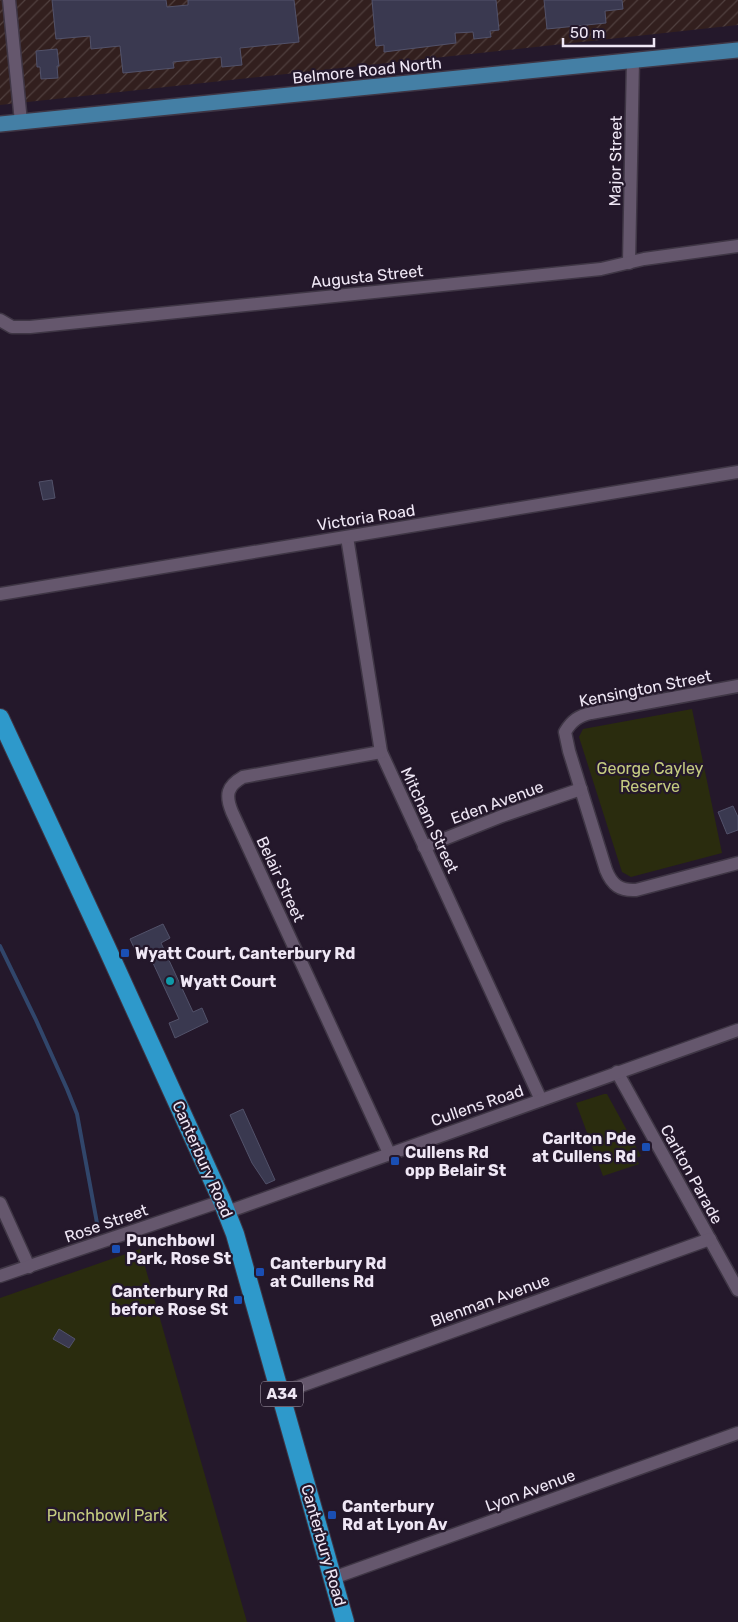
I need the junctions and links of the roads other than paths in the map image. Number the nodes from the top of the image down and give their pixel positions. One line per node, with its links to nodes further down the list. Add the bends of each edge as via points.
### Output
1 (9, 0): 4 (street)
2 (738, 50): 3 (main road, Belmore Road North)
3 (633, 60): 4 (main road, Belmore Road North); 7 (street, Major Street)
4 (21, 122): 5 (main road, Belmore Road North)
5 (0, 124)
6 (738, 246): 7 (street, Augusta Street)
7 (629, 262): 8 (street, Augusta Street, via 601,269 20,328)
8 (0, 320)
9 (738, 472): 10 (street, Victoria Road)
10 (347, 537): 11 (street, Victoria Road); 14 (street, Mitcham Street)
11 (0, 594)
12 (738, 686): 15 (street, Kensington Street, via 591,713 574,720 565,732)
13 (0, 718): 23 (highway, Canterbury Road / A34)
14 (381, 752): 16 (street, Mitcham Street); 21 (street, Belair Street, via 243,777 230,787 228,803)
15 (581, 789): 16 (street, Eden Avenue); 17 (street, via 609,879 621,889 636,890)
16 (424, 847): 20 (street, Mitcham Street)
17 (738, 863)
18 (738, 1030): 19 (street, Cullens Road)
19 (618, 1072): 20 (street, Cullens Road); 24 (street, Carlton Parade)
20 (541, 1100): 21 (street, Cullens Road)
21 (389, 1153): 23 (street, Cullens Road)
22 (0, 1203): 25 (street)
23 (224, 1206): 25 (street, Rose Street); 28 (highway, Canterbury Road / A34)
24 (710, 1239): 27 (street, Carlton Parade); 28 (street, Blenman Avenue)
25 (30, 1267): 26 (street, Rose Street)
26 (0, 1276)
27 (738, 1290)
28 (281, 1392): 30 (highway, Canterbury Road / A34)
29 (738, 1433): 30 (street, Lyon Avenue)
30 (333, 1578): 31 (highway, Canterbury Road / A34)
31 (345, 1622)

